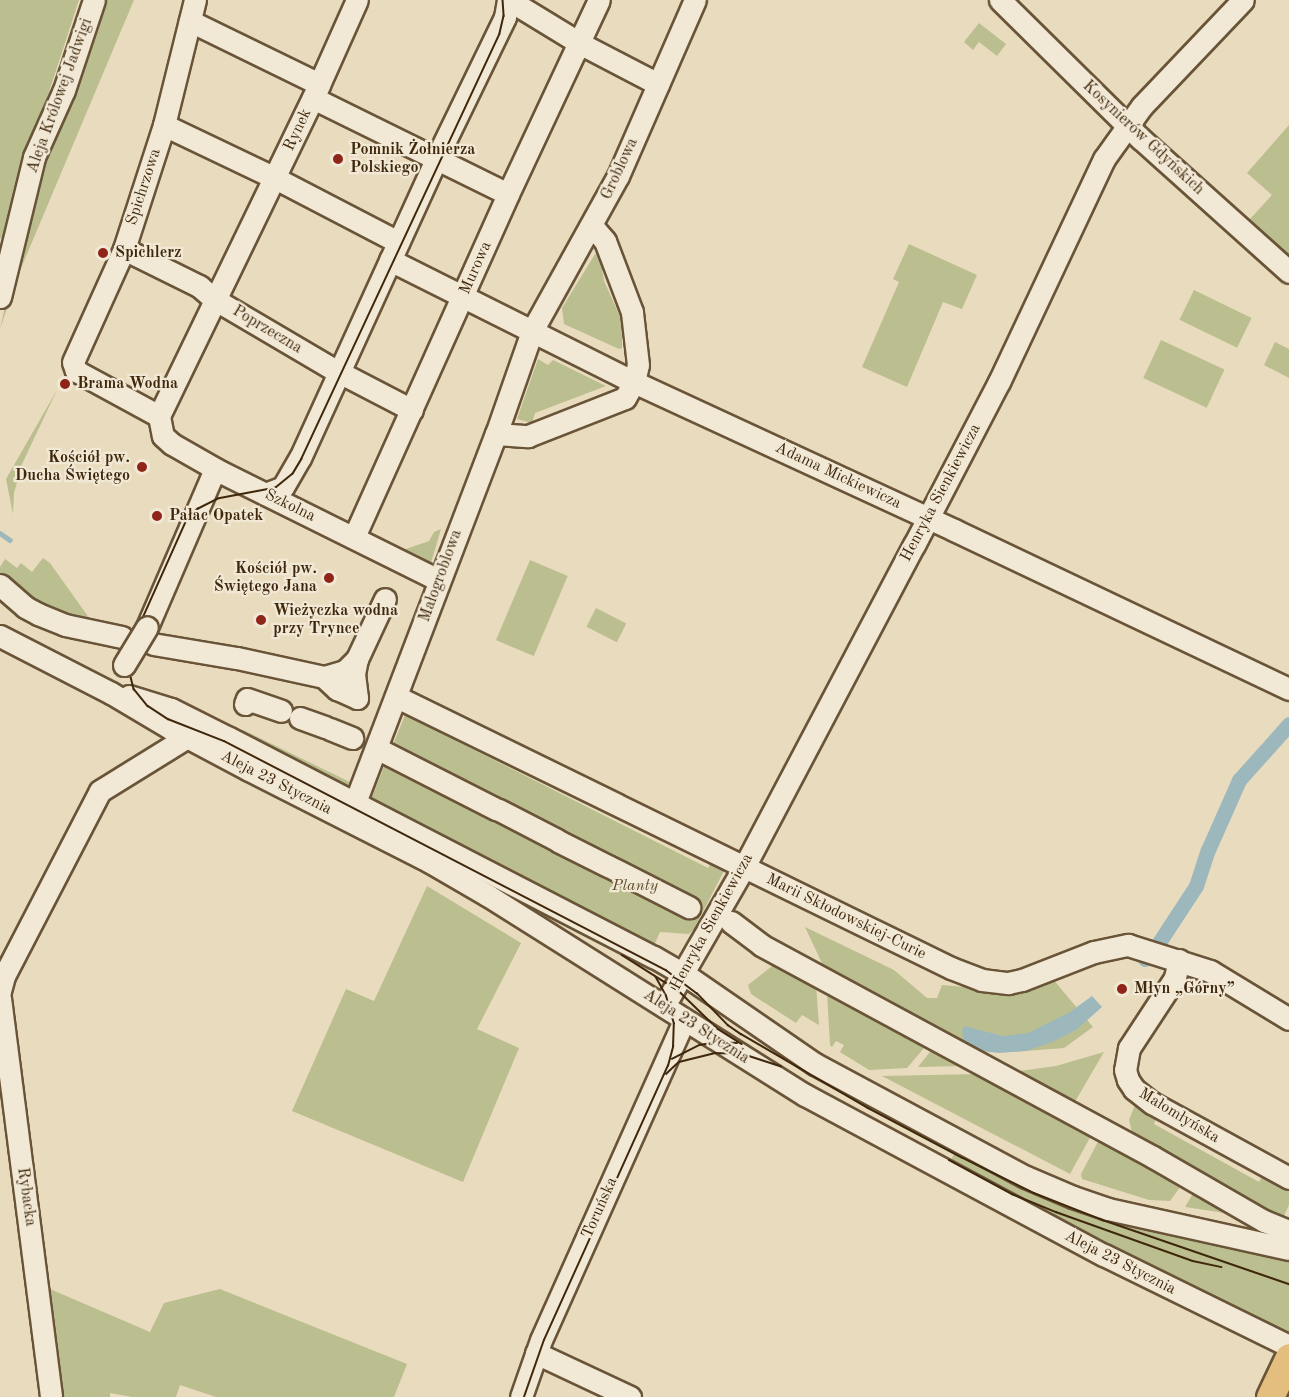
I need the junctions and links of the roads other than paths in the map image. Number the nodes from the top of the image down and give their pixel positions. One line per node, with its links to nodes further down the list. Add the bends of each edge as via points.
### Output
1 (94, 0): 22 (street, Aleja Królowej Jadwigi, via 64,90 34,157)
2 (195, 0): 9 (street, Spichrzowa)
3 (357, 0): 12 (street)
4 (508, 0): 10 (street); 15 (street, via 505,17)
5 (599, 0): 10 (street, Murowa)
6 (695, 0): 11 (street, Groblowa)
7 (1000, 0): 13 (street, Kosynierów Gdyńskich)
8 (1243, 0): 13 (street, Henryka Sienkiewicza)
9 (190, 21): 12 (street); 14 (street, Spichrzowa)
10 (581, 44): 11 (street); 17 (street, Murowa)
11 (658, 84): 18 (street, Groblowa)
12 (316, 91): 15 (street, Rynek); 16 (street, Rynek)
13 (1128, 124): 21 (street, Kosynierów Gdyńskich); 33 (street, Henryka Sienkiewicza, via 1104,159 999,382)
14 (164, 125): 16 (street); 19 (street, Spichrzowa)
15 (436, 159): 17 (street, Rynek); 20 (street)
16 (275, 178): 20 (street); 24 (street, Rynek)
17 (508, 194): 23 (street, Murowa)
18 (592, 226): 25 (street, Groblowa); 27 (street, via 605,241 632,312 638,365)
19 (124, 249): 24 (street, Poprzeczna, via 199,286); 29 (street, Spichrzowa, via 76,352 74,367)
20 (394, 252): 23 (street, Adama Mickiewicza); 26 (street)
21 (1289, 272)
22 (0, 297)
23 (463, 297): 25 (street, Adama Mickiewicza); 28 (street, Murowa)
24 (214, 299): 26 (street, Poprzeczna); 29 (street, Rynek)
25 (532, 331): 27 (street, Adama Mickiewicza); 30 (street, Małogroblowa)
26 (338, 372): 28 (street, Poprzeczna); 32 (street, via 289,478 283,487)
27 (634, 382): 30 (street, via 625,398 528,436); 33 (street, Adama Mickiewicza)
28 (412, 410): 34 (street, Murowa)
29 (159, 416): 31 (street, Szkolna, via 163,436)
30 (496, 434): 35 (street, Małogroblowa)
31 (215, 469): 32 (street, Szkolna); 38 (street)
32 (266, 494): 34 (street, Szkolna)
33 (928, 518): 43 (street, Adama Mickiewicza); 49 (street, Henryka Sienkiewicza)
34 (354, 537): 35 (street, Szkolna)
35 (439, 580): 45 (street, Małogroblowa)
36 (0, 585): 40 (street, via 38,614 65,625)
37 (385, 599): 41 (street)
38 (150, 635): 42 (street); 44 (street, bridge, via 124,665)
39 (0, 636): 44 (street, Aleja 23 Stycznia)
40 (122, 637)
41 (357, 659): 42 (street, via 345,670); 42 (street, via 356,700)
42 (324, 677)
43 (1289, 689)
44 (111, 693): 47 (street, Aleja 23 Stycznia); 48 (street, Aleja 23 Stycznia, via 171,709)
45 (397, 697): 48 (street, Małogroblowa); 49 (street, Marii Skłodowskiej-Curie)
46 (245, 704): 50 (street, via 247,699 364,743)
47 (187, 737): 48 (street, Aleja 23 Stycznia); 54 (street, via 100,791 4,976)
48 (352, 811): 53 (street, Aleja 23 Stycznia); 56 (street, Aleja 23 Stycznia)
49 (744, 867): 52 (street, Marii Skłodowskiej-Curie, via 982,980 1008,983 1116,946); 53 (street, Henryka Sienkiewicza)
50 (689, 907)
51 (731, 922): 60 (street, via 761,945 1264,1221)
52 (1161, 954): 57 (street, Marii Skłodowskiej-Curie, via 1210,971); 59 (street, Małomłyńska, via 1175,978 1129,1048 1125,1070 1128,1080 1152,1103)
53 (684, 974): 56 (street, Henryka Sienkiewicza); 61 (street, Aleja 23 Stycznia, via 815,1064 1026,1177 1108,1209)
54 (0, 991)
55 (0, 998): 66 (street, Rybacka)
56 (664, 1006): 58 (street, Aleja 23 Stycznia)
57 (1289, 1019)
58 (684, 1021): 62 (street, Aleja 23 Stycznia, via 805,1095 1017,1210); 63 (street, Toruńska)
59 (1289, 1178)
60 (1289, 1231)
61 (1289, 1249)
62 (1289, 1346)
63 (536, 1353): 67 (street, Toruńska); 68 (street)
64 (1289, 1357): 65 (main road)
65 (1271, 1395)
66 (51, 1397)
67 (521, 1397)
68 (630, 1397)

